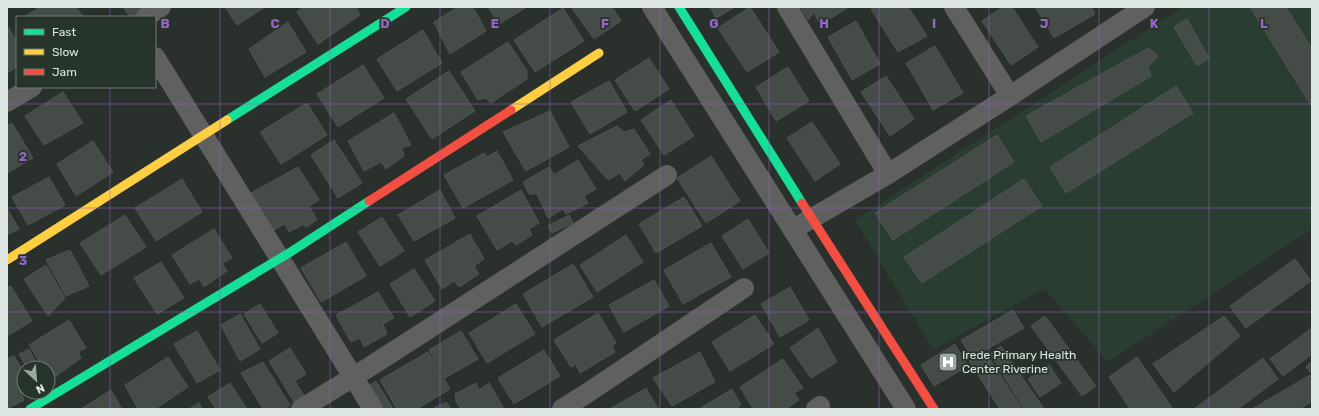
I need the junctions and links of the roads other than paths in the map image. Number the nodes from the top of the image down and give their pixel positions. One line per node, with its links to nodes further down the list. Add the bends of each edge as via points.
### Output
1 (161, 7): 9 (street)
2 (406, 7): 17 (street)
3 (652, 7): 15 (street)
4 (678, 7): 12 (street)
5 (787, 7): 18 (street)
6 (954, 7): 14 (street)
7 (1145, 7): 8 (street)
8 (1122, 13): 14 (street)
9 (148, 16)
10 (599, 53): 22 (street)
11 (156, 59): 17 (street)
12 (729, 86): 15 (street); 20 (street)
13 (30, 88): 16 (street)
14 (1010, 96): 18 (street)
15 (710, 98): 21 (street)
16 (7, 102)
17 (203, 135): 22 (street); 23 (street)
18 (888, 174): 20 (street)
19 (666, 175): 25 (street)
20 (812, 219): 21 (street); 31 (street)
21 (793, 230): 30 (street)
22 (280, 258): 25 (street); 26 (street)
23 (7, 260)
24 (744, 288): 29 (street)
25 (354, 377): 27 (street); 28 (street)
26 (30, 409)
27 (301, 409)
28 (374, 409)
29 (562, 409)
30 (906, 409)
31 (934, 409)

